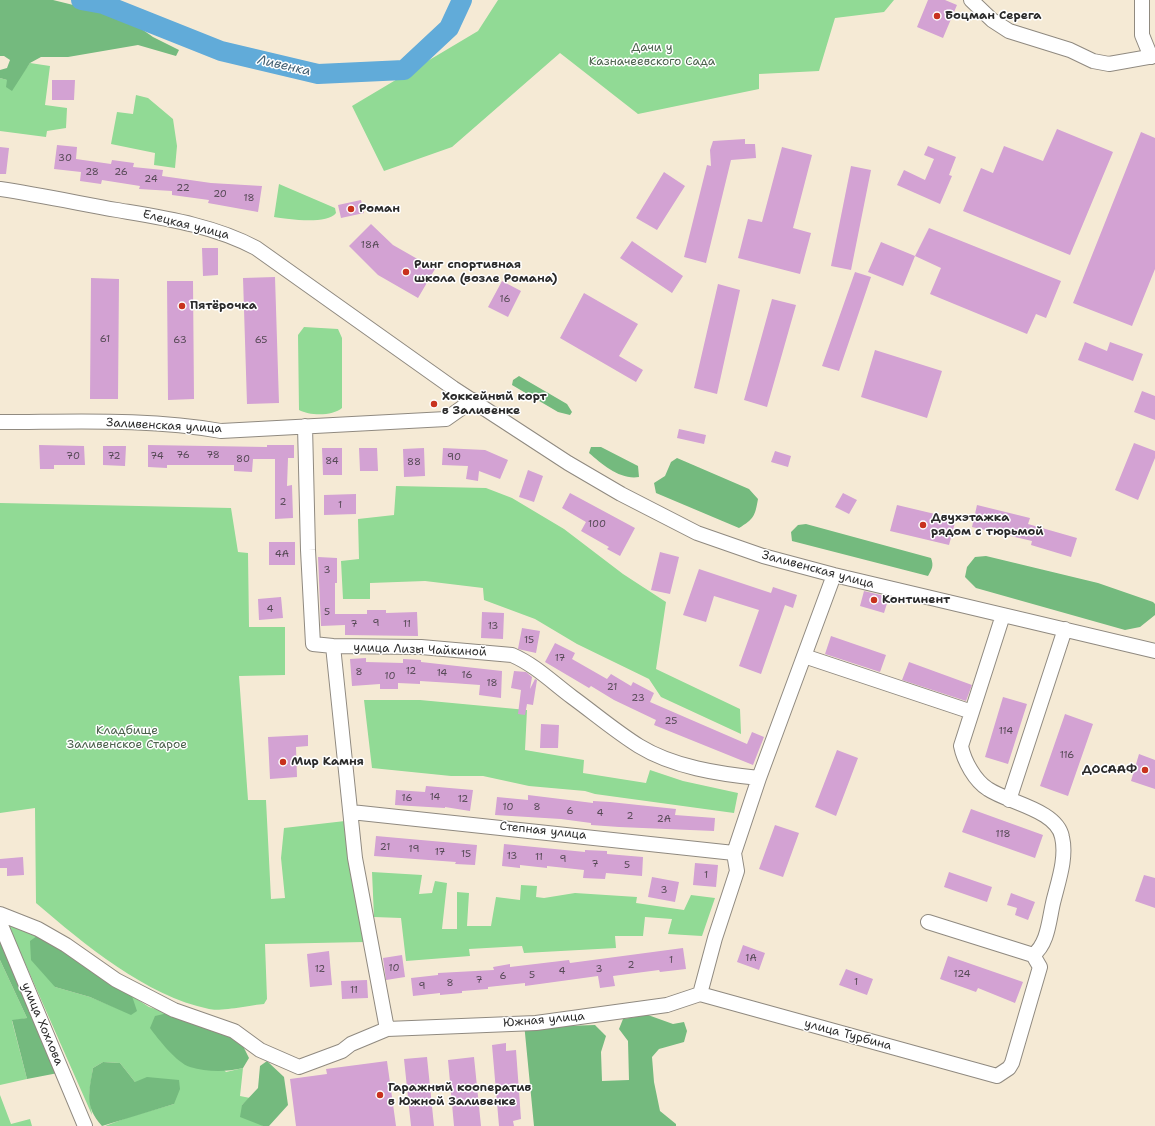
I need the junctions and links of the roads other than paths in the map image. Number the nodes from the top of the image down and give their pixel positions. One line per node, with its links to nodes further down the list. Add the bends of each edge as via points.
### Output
1 (972, 0): 3 (street, via 992,20 1010,31 1070,50 1093,61 1109,64)
2 (1142, 0): 3 (street, via 1142,35)
3 (1153, 57)
4 (0, 189): 5 (street, Елецкая улица, via 158,217 200,226 237,238 256,248)
5 (473, 400): 7 (street, Заливенская улица, via 446,420); 8 (street, Заливенская улица, via 568,463 697,533 763,556)
6 (0, 422): 7 (street, Заливенская улица, via 89,422 186,426 221,431)
7 (305, 426): 11 (street, улица Лизы Чайкиной, via 313,644)
8 (834, 576): 9 (street, Заливенская улица); 13 (street)
9 (1003, 615): 10 (street, Заливенская улица); 14 (street)
10 (1065, 630): 12 (street, Заливенская улица); 16 (street)
11 (332, 646): 15 (street, улица Лизы Чайкиной, via 421,647 512,655 545,674 639,746 679,763); 17 (street)
12 (1155, 651)
13 (804, 656): 14 (street); 15 (street)
14 (972, 712): 16 (street, via 961,746 962,752 979,782)
15 (759, 778): 18 (street)
16 (1009, 800): 22 (street, via 1048,816 1057,826 1063,839 1061,866)
17 (351, 812): 18 (street, Степная улица); 24 (street, via 355,858)
18 (734, 853): 23 (street, via 737,871)
19 (0, 914): 24 (street, Южная улица, via 38,929 116,980 174,1010 234,1030 260,1050 299,1067)
20 (0, 922): 25 (street, улица Хохлова)
21 (928, 922): 22 (street)
22 (1039, 956): 23 (street, улица Турбина, via 1012,1063 997,1076)
23 (700, 994): 24 (street, Южная улица, via 667,1005 536,1023)
24 (387, 1030)
25 (85, 1126)

